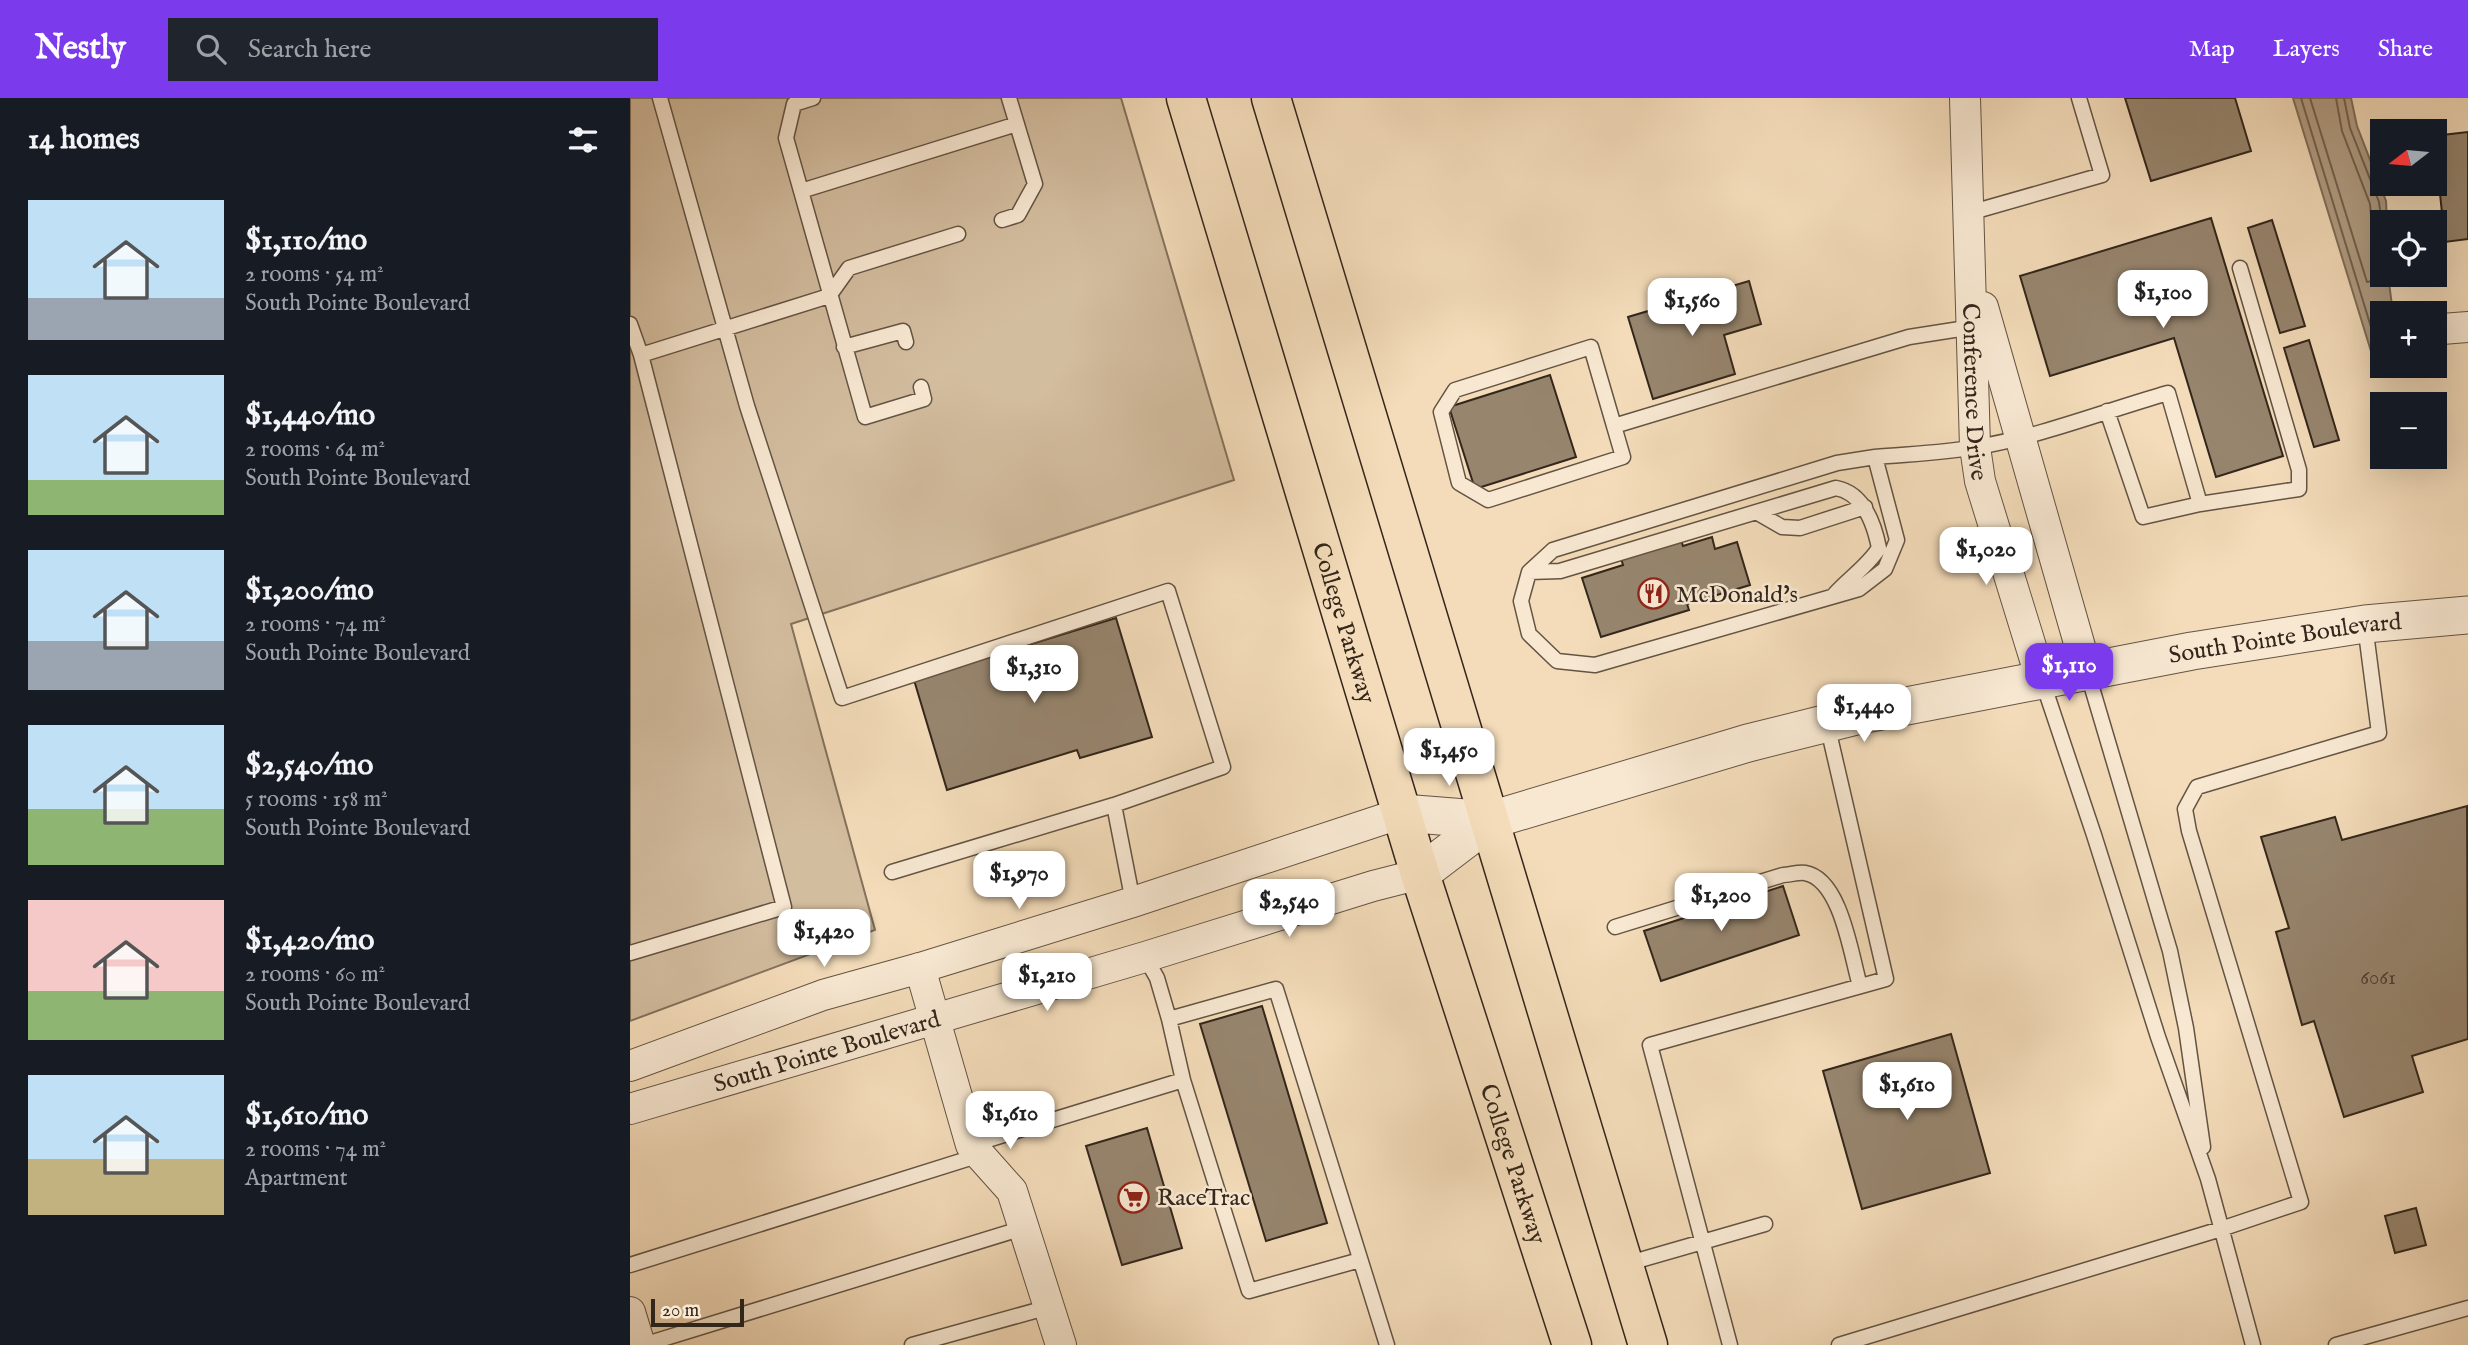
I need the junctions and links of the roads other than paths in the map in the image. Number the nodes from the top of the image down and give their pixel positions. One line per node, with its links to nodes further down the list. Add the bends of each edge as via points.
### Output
1 (660, 98): 18 (lane)
2 (813, 98): 9 (lane, via 794,104 786,138)
3 (1009, 98): 8 (lane)
4 (1186, 98): 39 (main road, College Parkway)
5 (1271, 98): 40 (main road)
6 (1965, 98): 10 (street, Conference Drive)
7 (2079, 98): 10 (lane, via 2102,175)
8 (1017, 124): 9 (lane); 11 (lane, via 1035,184 1018,215)
9 (801, 191): 15 (lane)
10 (1969, 213): 13 (street, Conference Drive)
11 (1002, 220)
12 (958, 234): 15 (lane, via 849,268)
13 (1971, 263): 17 (street, Conference Drive); 25 (street, Conference Drive)
14 (2240, 268): 28 (lane, via 2299,470 2299,489)
15 (829, 296): 18 (lane); 20 (lane)
16 (630, 324): 21 (lane)
17 (1973, 327): 24 (lane, via 1909,337); 26 (street, Conference Drive)
18 (725, 329): 21 (lane); 38 (lane, via 842,698 1168,591 1223,767)
19 (906, 342): 20 (lane, via 903,331)
20 (844, 347): 22 (lane, via 865,417 924,399)
21 (641, 355): 45 (lane, via 784,907)
22 (921, 387)
23 (2107, 411): 25 (lane); 28 (lane, via 2143,517); 28 (lane, via 2168,393)
24 (1614, 426): 24 (lane, via 1591,347 1455,390 1441,412 1459,483 1488,500 1623,457)
25 (2020, 437): 26 (lane); 35 (street, Conference Drive)
26 (1975, 447): 27 (lane); 36 (street, Conference Drive, via 1980,481)
27 (1875, 457): 31 (lane, via 1837,463 1553,550); 32 (lane, via 1897,540 1885,569 1859,589)
28 (2200, 505)
29 (1865, 507): 30 (lane, via 1800,528 1782,527); 30 (lane, via 1846,490 1836,488); 32 (lane, via 1879,548 1871,562 1850,576)
30 (1756, 512): 31 (lane, via 1560,571)
31 (1529, 572): 32 (lane, via 1521,601 1529,634 1557,661 1595,666)
32 (1833, 596)
33 (2468, 615): 34 (street, South Pointe Boulevard)
34 (2365, 624): 35 (street, South Pointe Boulevard); 58 (lane, via 2379,733 2197,787 2185,808 2301,1202)
35 (2087, 671): 36 (street, South Pointe Boulevard); 55 (lane, via 2170,951)
36 (2041, 679): 37 (street, South Pointe Boulevard); 55 (lane)
37 (1827, 724): 40 (street, South Pointe Boulevard); 48 (lane, via 1886,979)
38 (1114, 805): 41 (lane); 43 (lane)
39 (1402, 813): 40 (street, South Pointe Boulevard); 42 (main road, College Parkway); 43 (street, South Pointe Boulevard)
40 (1491, 820): 42 (street, South Pointe Boulevard); 62 (main road)
41 (892, 872)
42 (1420, 874): 46 (street, South Pointe Boulevard); 70 (main road, College Parkway)
43 (1133, 902): 47 (street, South Pointe Boulevard)
44 (1615, 927): 48 (lane, via 1783,875 1805,873 1825,883 1836,901)
45 (630, 953)
46 (1144, 957): 49 (lane, via 1157,978); 50 (street, South Pointe Boulevard)
47 (920, 968): 50 (street); 51 (street, South Pointe Boulevard, via 823,995)
48 (1860, 986): 59 (lane, via 1650,1045)
49 (1169, 1019): 52 (lane); 60 (lane, via 1276,989)
50 (935, 1020): 53 (street, South Pointe Boulevard); 54 (street)
51 (630, 1066)
52 (1183, 1080): 54 (lane); 60 (lane, via 1249,1291)
53 (630, 1109)
54 (976, 1150): 57 (street, via 1012,1191); 61 (lane)
55 (2208, 1180): 58 (lane)
56 (1765, 1224): 59 (lane)
57 (1023, 1228): 63 (street); 66 (lane)
58 (2221, 1229): 73 (lane); 74 (lane)
59 (1703, 1243): 62 (lane); 72 (lane)
60 (1360, 1260): 69 (lane)
61 (630, 1265)
62 (1624, 1265): 71 (main road)
63 (1049, 1307): 67 (lane); 68 (street)
64 (2468, 1308): 75 (lane)
65 (630, 1312): 66 (street)
66 (642, 1345)
67 (912, 1345)
68 (1061, 1345)
69 (1387, 1345)
70 (1572, 1345)
71 (1648, 1345)
72 (1730, 1345)
73 (1839, 1345)
74 (2253, 1345)
75 (2336, 1345)

